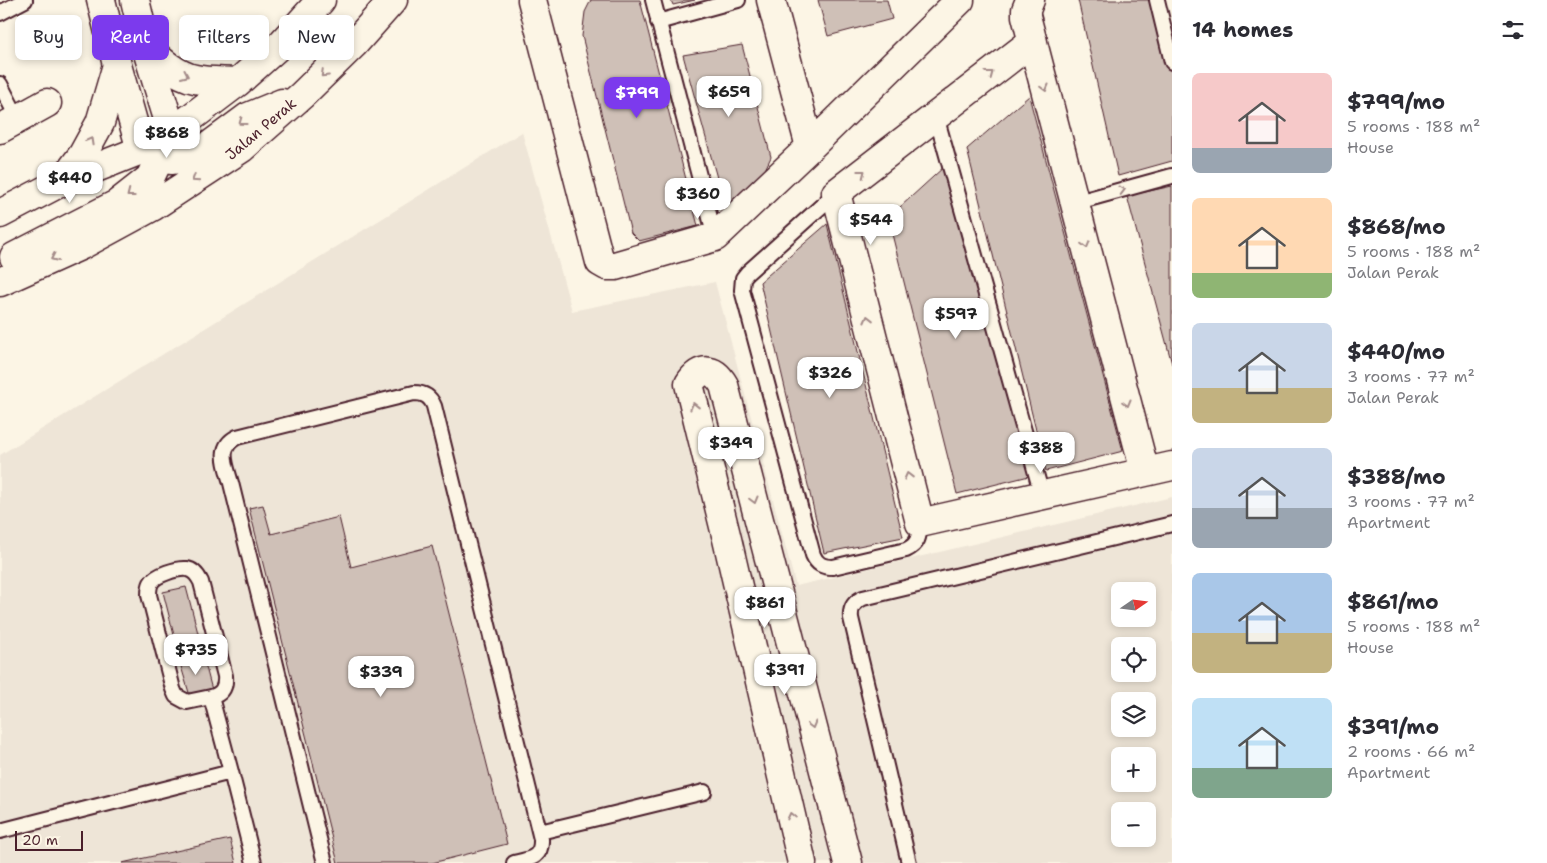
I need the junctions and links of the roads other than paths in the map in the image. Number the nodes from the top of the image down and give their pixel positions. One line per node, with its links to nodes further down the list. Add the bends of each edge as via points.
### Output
1 (25, 0): 13 (lane)
2 (101, 0): 20 (street)
3 (135, 0): 14 (street)
4 (321, 0): 21 (street)
5 (393, 0): 23 (street, Jalan Perak, one-way to 23)
6 (532, 0): 35 (street, via 600,262 614,266)
7 (653, 0): 15 (lane)
8 (738, 0): 15 (lane)
9 (771, 0): 28 (street)
10 (960, 0): 28 (street)
11 (1030, 0): 16 (street, via 1026,10)
12 (1156, 0): 19 (lane)
13 (0, 13)
14 (139, 15)
15 (658, 22): 35 (lane)
16 (1033, 41): 25 (street, one-way to 16); 33 (street, one-way to 33)
17 (150, 60): 27 (street)
18 (160, 60): 21 (street, one-way to 21, via 195,79)
19 (1172, 62)
20 (117, 65): 29 (street); 31 (street, one-way to 20, via 100,123)
21 (238, 82): 27 (street)
22 (0, 84): 26 (lane)
23 (302, 95): 29 (street, one-way to 29, via 248,117 194,157 171,160); 37 (street, Jalan Perak, one-way to 37, via 242,148 152,207 82,245)
24 (46, 103): 26 (street)
25 (936, 116): 32 (street, one-way to 25); 40 (lane)
26 (9, 124)
27 (172, 132): 29 (street)
28 (810, 147): 35 (street)
29 (151, 153): 31 (street); 36 (street, one-way to 36, via 150,178 117,204)
30 (1172, 176): 33 (lane, one-way to 30)
31 (63, 181): 34 (street)
32 (836, 193): 41 (street, one-way to 32); 41 (lane, via 747,273 742,290 816,561 833,567 906,550 918,542)
33 (1074, 203): 39 (street, one-way to 39)
34 (0, 214)
35 (714, 237)
36 (0, 264)
37 (0, 282)
38 (1172, 466): 39 (street)
39 (1145, 472): 40 (street)
40 (1042, 495): 41 (street)
41 (920, 523)
42 (1172, 524): 53 (lane, via 863,598 853,606 851,618)
43 (211, 697): 43 (lane, via 187,702 176,696 173,689 149,595 151,582 161,574 187,569 201,582 226,683 219,694); 44 (lane)
44 (231, 772): 46 (lane); 48 (lane)
45 (704, 792): 47 (lane)
46 (0, 832)
47 (540, 832): 49 (lane, via 434,406 427,396 414,393 237,437 226,445 224,451); 50 (lane, via 542,845 539,852)
48 (254, 863)
49 (325, 863)
50 (514, 863)
51 (802, 863): 52 (street, one-way to 52, via 688,384 702,371 720,377 724,385)
52 (848, 863)
53 (909, 863)

